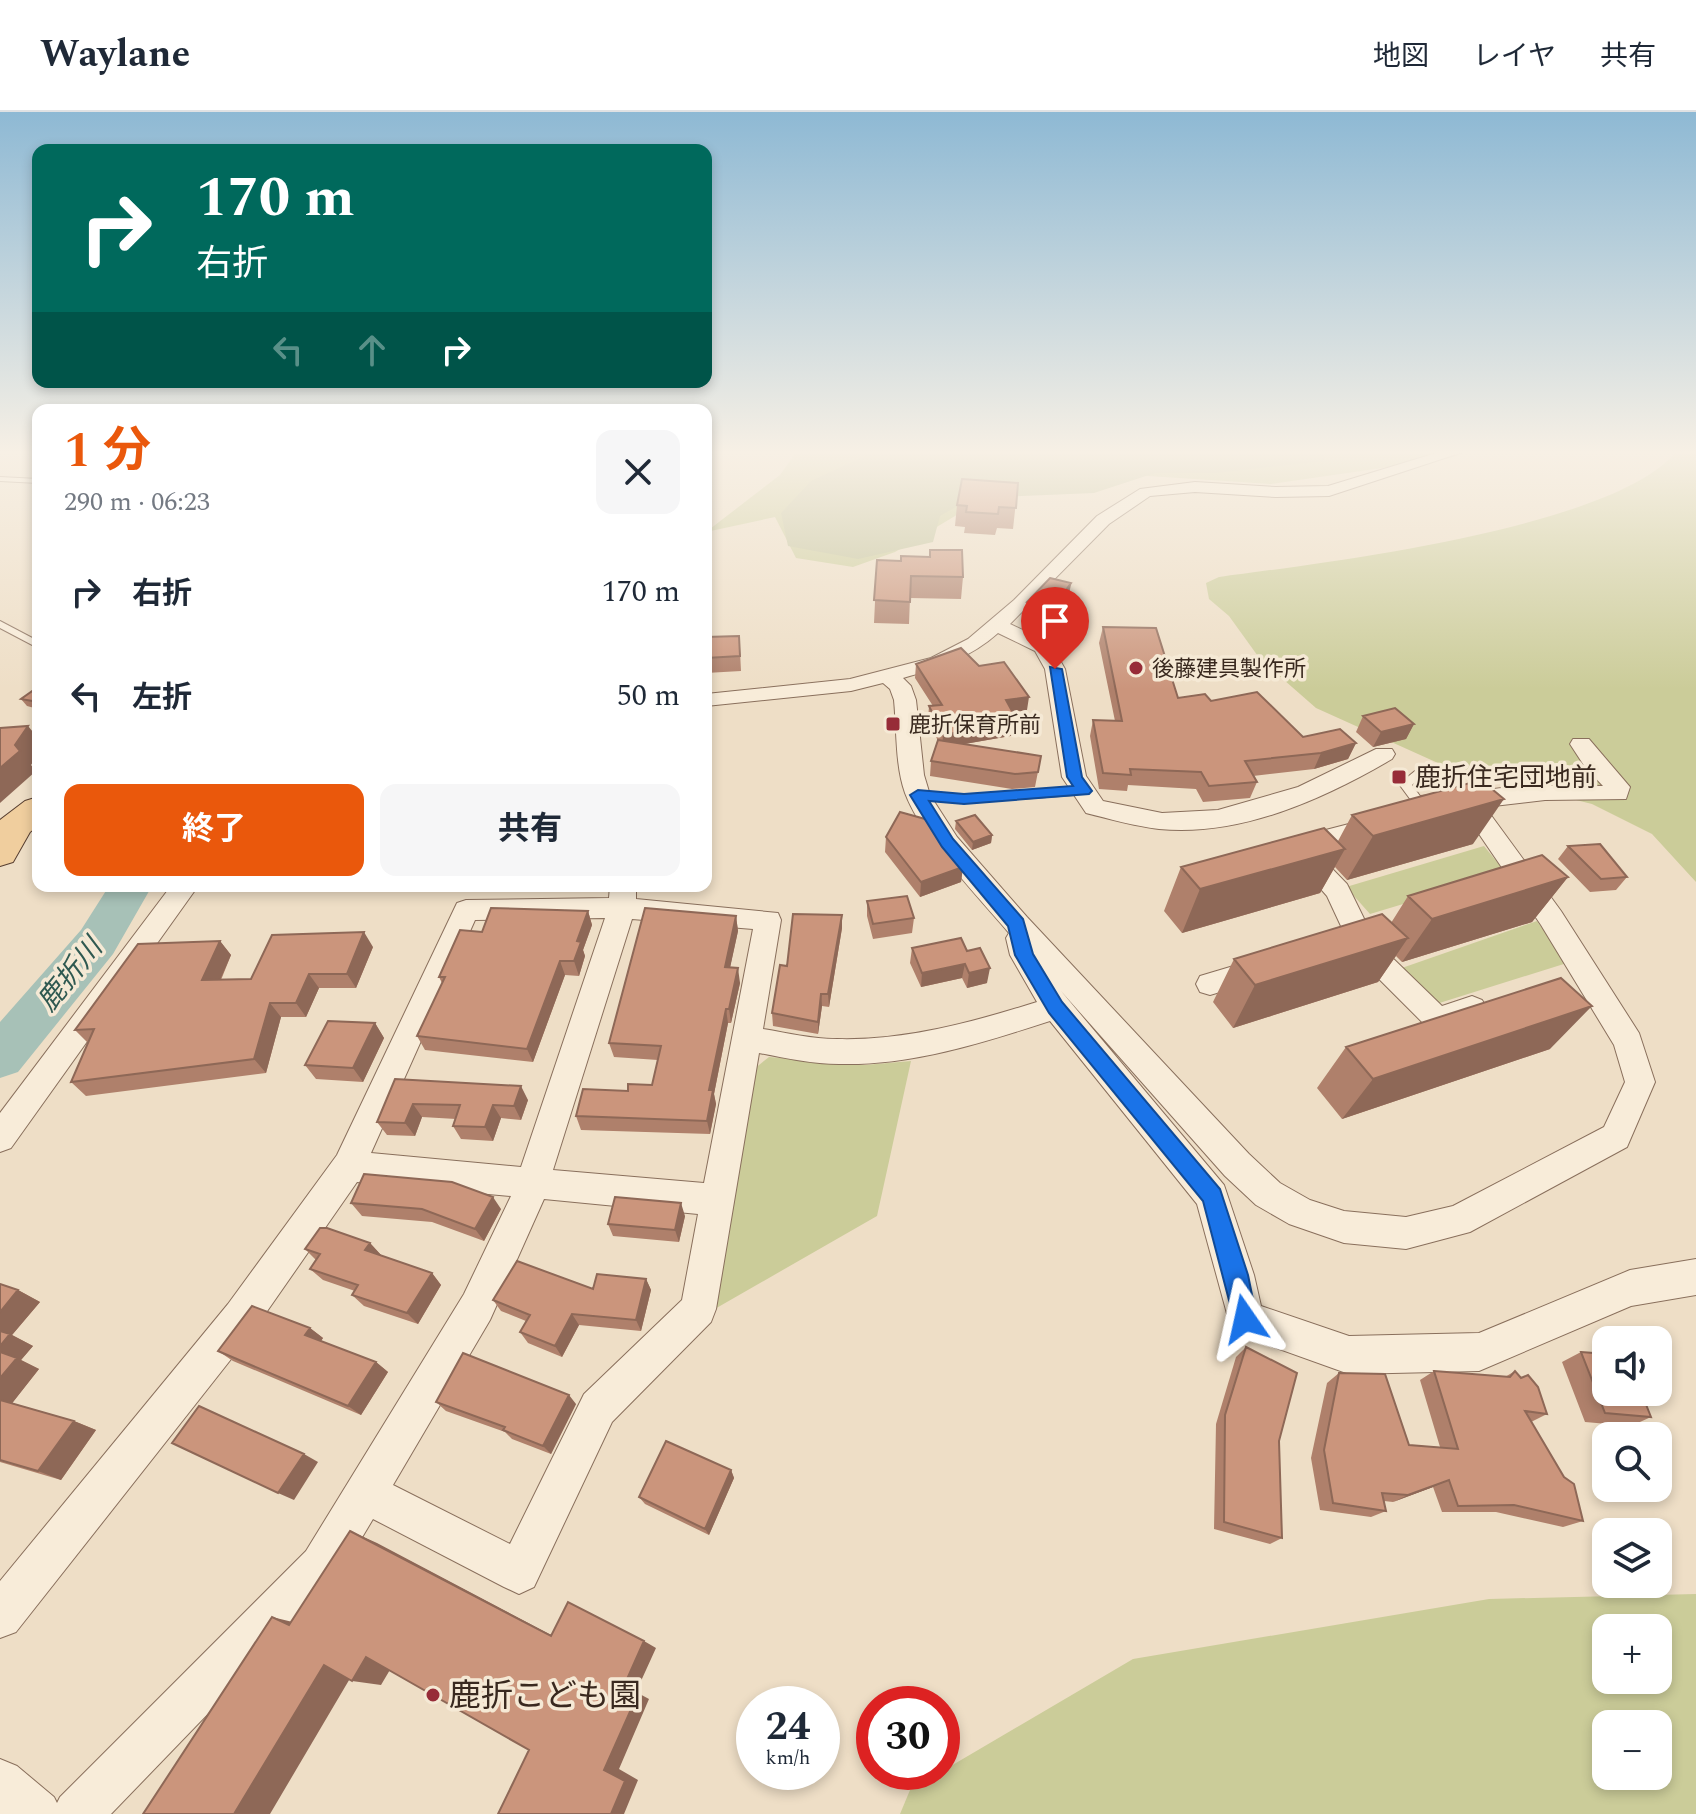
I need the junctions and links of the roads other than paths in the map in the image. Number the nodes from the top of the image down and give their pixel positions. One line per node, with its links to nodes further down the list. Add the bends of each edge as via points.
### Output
1 (1092, 530): 3 (street)
2 (0, 624): 4 (lane)
3 (997, 625): 5 (street, via 938,662); 9 (street, via 1043,647 1055,669 1074,777)
4 (32, 643)
5 (887, 676): 6 (street); 10 (street, via 900,686 905,700)
6 (712, 699)
7 (1581, 744): 11 (street, via 1618,787 1618,794)
8 (1384, 754): 9 (street, via 1344,779 1224,820 1162,821 1095,807)
9 (1084, 791): 10 (lane, via 964,799)
10 (918, 795): 17 (street, via 948,843)
11 (1465, 796): 12 (street); 12 (lane, via 1446,770 1423,768 1405,784 1417,800); 21 (street, via 1515,886)
12 (1434, 803): 19 (street, via 1296,846 1338,891)
13 (32, 813): 14 (main road, via 16,824)
14 (0, 853)
15 (181, 892): 27 (street)
16 (623, 897): 26 (street, via 768,920); 28 (street, via 466,910); 29 (street)
17 (1017, 924): 21 (street, via 1268,1194 1301,1213 1374,1232 1406,1233 1458,1221 1616,1137 1640,1082 1628,1042); 25 (street, via 1024,955)
18 (1387, 925): 19 (street)
19 (1349, 940): 24 (street, via 1364,947 1437,1019)
20 (1282, 963): 23 (street)
21 (1588, 977): 22 (street)
22 (1556, 982)
23 (1210, 984)
24 (1497, 1000)
25 (1056, 1008): 26 (street, via 962,1037 893,1050 836,1052); 31 (street, via 1212,1196 1245,1319 1349,1355 1479,1352 1630,1288)
26 (747, 1039): 30 (street)
27 (0, 1138)
28 (349, 1166): 29 (street); 33 (street, via 241,1317)
29 (532, 1182): 30 (street); 32 (street, via 477,1307)
30 (717, 1200): 32 (street, via 698,1309 598,1408 519,1572)
31 (1696, 1277)
32 (365, 1493): 36 (street, via 321,1566)
33 (0, 1616)
34 (0, 1783): 35 (street)
35 (37, 1814)
36 (77, 1814)

